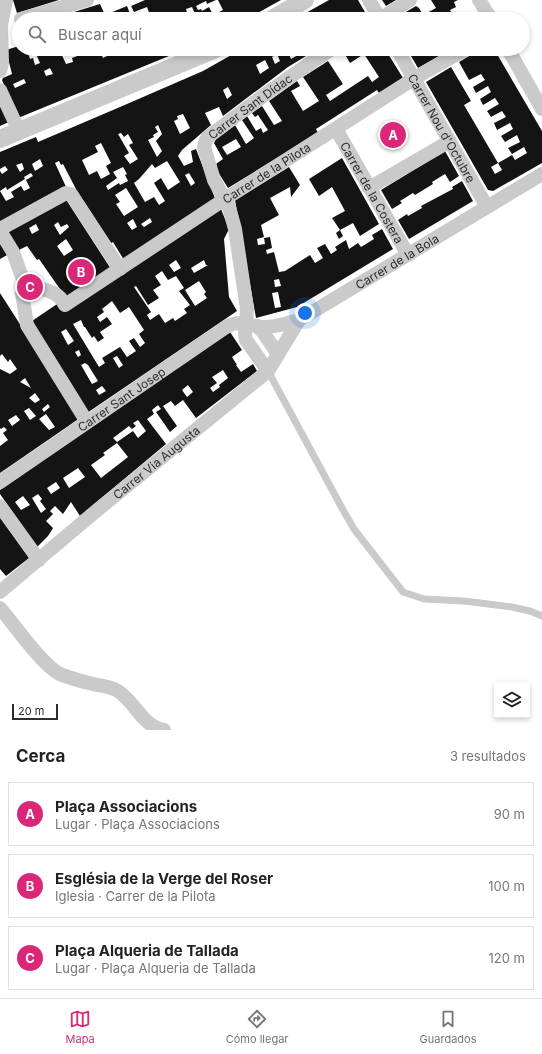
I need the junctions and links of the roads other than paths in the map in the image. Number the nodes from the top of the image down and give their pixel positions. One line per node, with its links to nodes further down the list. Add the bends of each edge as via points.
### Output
1 (6, 0): 13 (street)
2 (87, 0): 7 (street)
3 (305, 0): 8 (street)
4 (369, 0): 9 (street)
5 (410, 0): 10 (street)
6 (479, 0): 11 (street)
7 (45, 12)
8 (284, 12)
9 (376, 12)
10 (391, 12)
11 (486, 12)
12 (12, 21): 13 (street)
13 (1, 24): 19 (street)
14 (199, 56): 24 (street)
15 (321, 56): 29 (street, Carrer Sant Dídac, via 288,77 206,140 204,147 209,165)
16 (402, 56): 20 (street, Carrer Nou d'Octubre)
17 (454, 56): 20 (street, Carrer de la Pilota)
18 (512, 56): 22 (street)
19 (0, 71)
20 (415, 78): 23 (street, Carrer de la Pilota); 26 (street, Carrer Nou d'Octubre)
21 (0, 90): 24 (street)
22 (542, 109)
23 (336, 128): 28 (street, Carrer de la Costera); 29 (street, Carrer de la Pilota)
24 (19, 131): 25 (street)
25 (0, 139)
26 (450, 141): 28 (street); 30 (street, Carrer Nou d'Octubre)
27 (542, 174): 30 (street, Carrer de la Bola)
28 (369, 188): 32 (street, Carrer de la Costera)
29 (225, 199): 33 (street, Carrer de la Pilota); 36 (street, Carrer Sant Dídac, via 235,230)
30 (487, 207): 32 (street, Carrer de la Bola)
31 (0, 230): 33 (street, via 69,193); 34 (street, via 14,252)
32 (408, 255): 35 (street, Carrer de la Bola)
33 (120, 269): 34 (street, Carrer de la Pilota, via 65,304 53,291)
34 (25, 286): 39 (street, via 27,325)
35 (299, 320): 36 (street, Carrer de la Bola, via 275,326); 37 (street, Carrer Via Augusta)
36 (251, 324): 37 (street, via 262,331); 38 (street, Carrer Sant Dídac, via 246,340); 39 (street, Carrer Sant Josep, via 232,324 226,327)
37 (278, 354): 38 (street, Carrer Via Augusta)
38 (268, 371): 42 (street, Carrer Via Augusta); 45 (lane, via 342,510 403,592 424,599 512,607)
39 (87, 422): 40 (street, Carrer Sant Josep)
40 (0, 482)
41 (0, 506): 42 (street)
42 (39, 560): 43 (street, Carrer Via Augusta)
43 (0, 592)
44 (0, 608): 46 (street, via 46,664 56,672 118,691 146,722 156,729)
45 (542, 616)
46 (164, 730)

